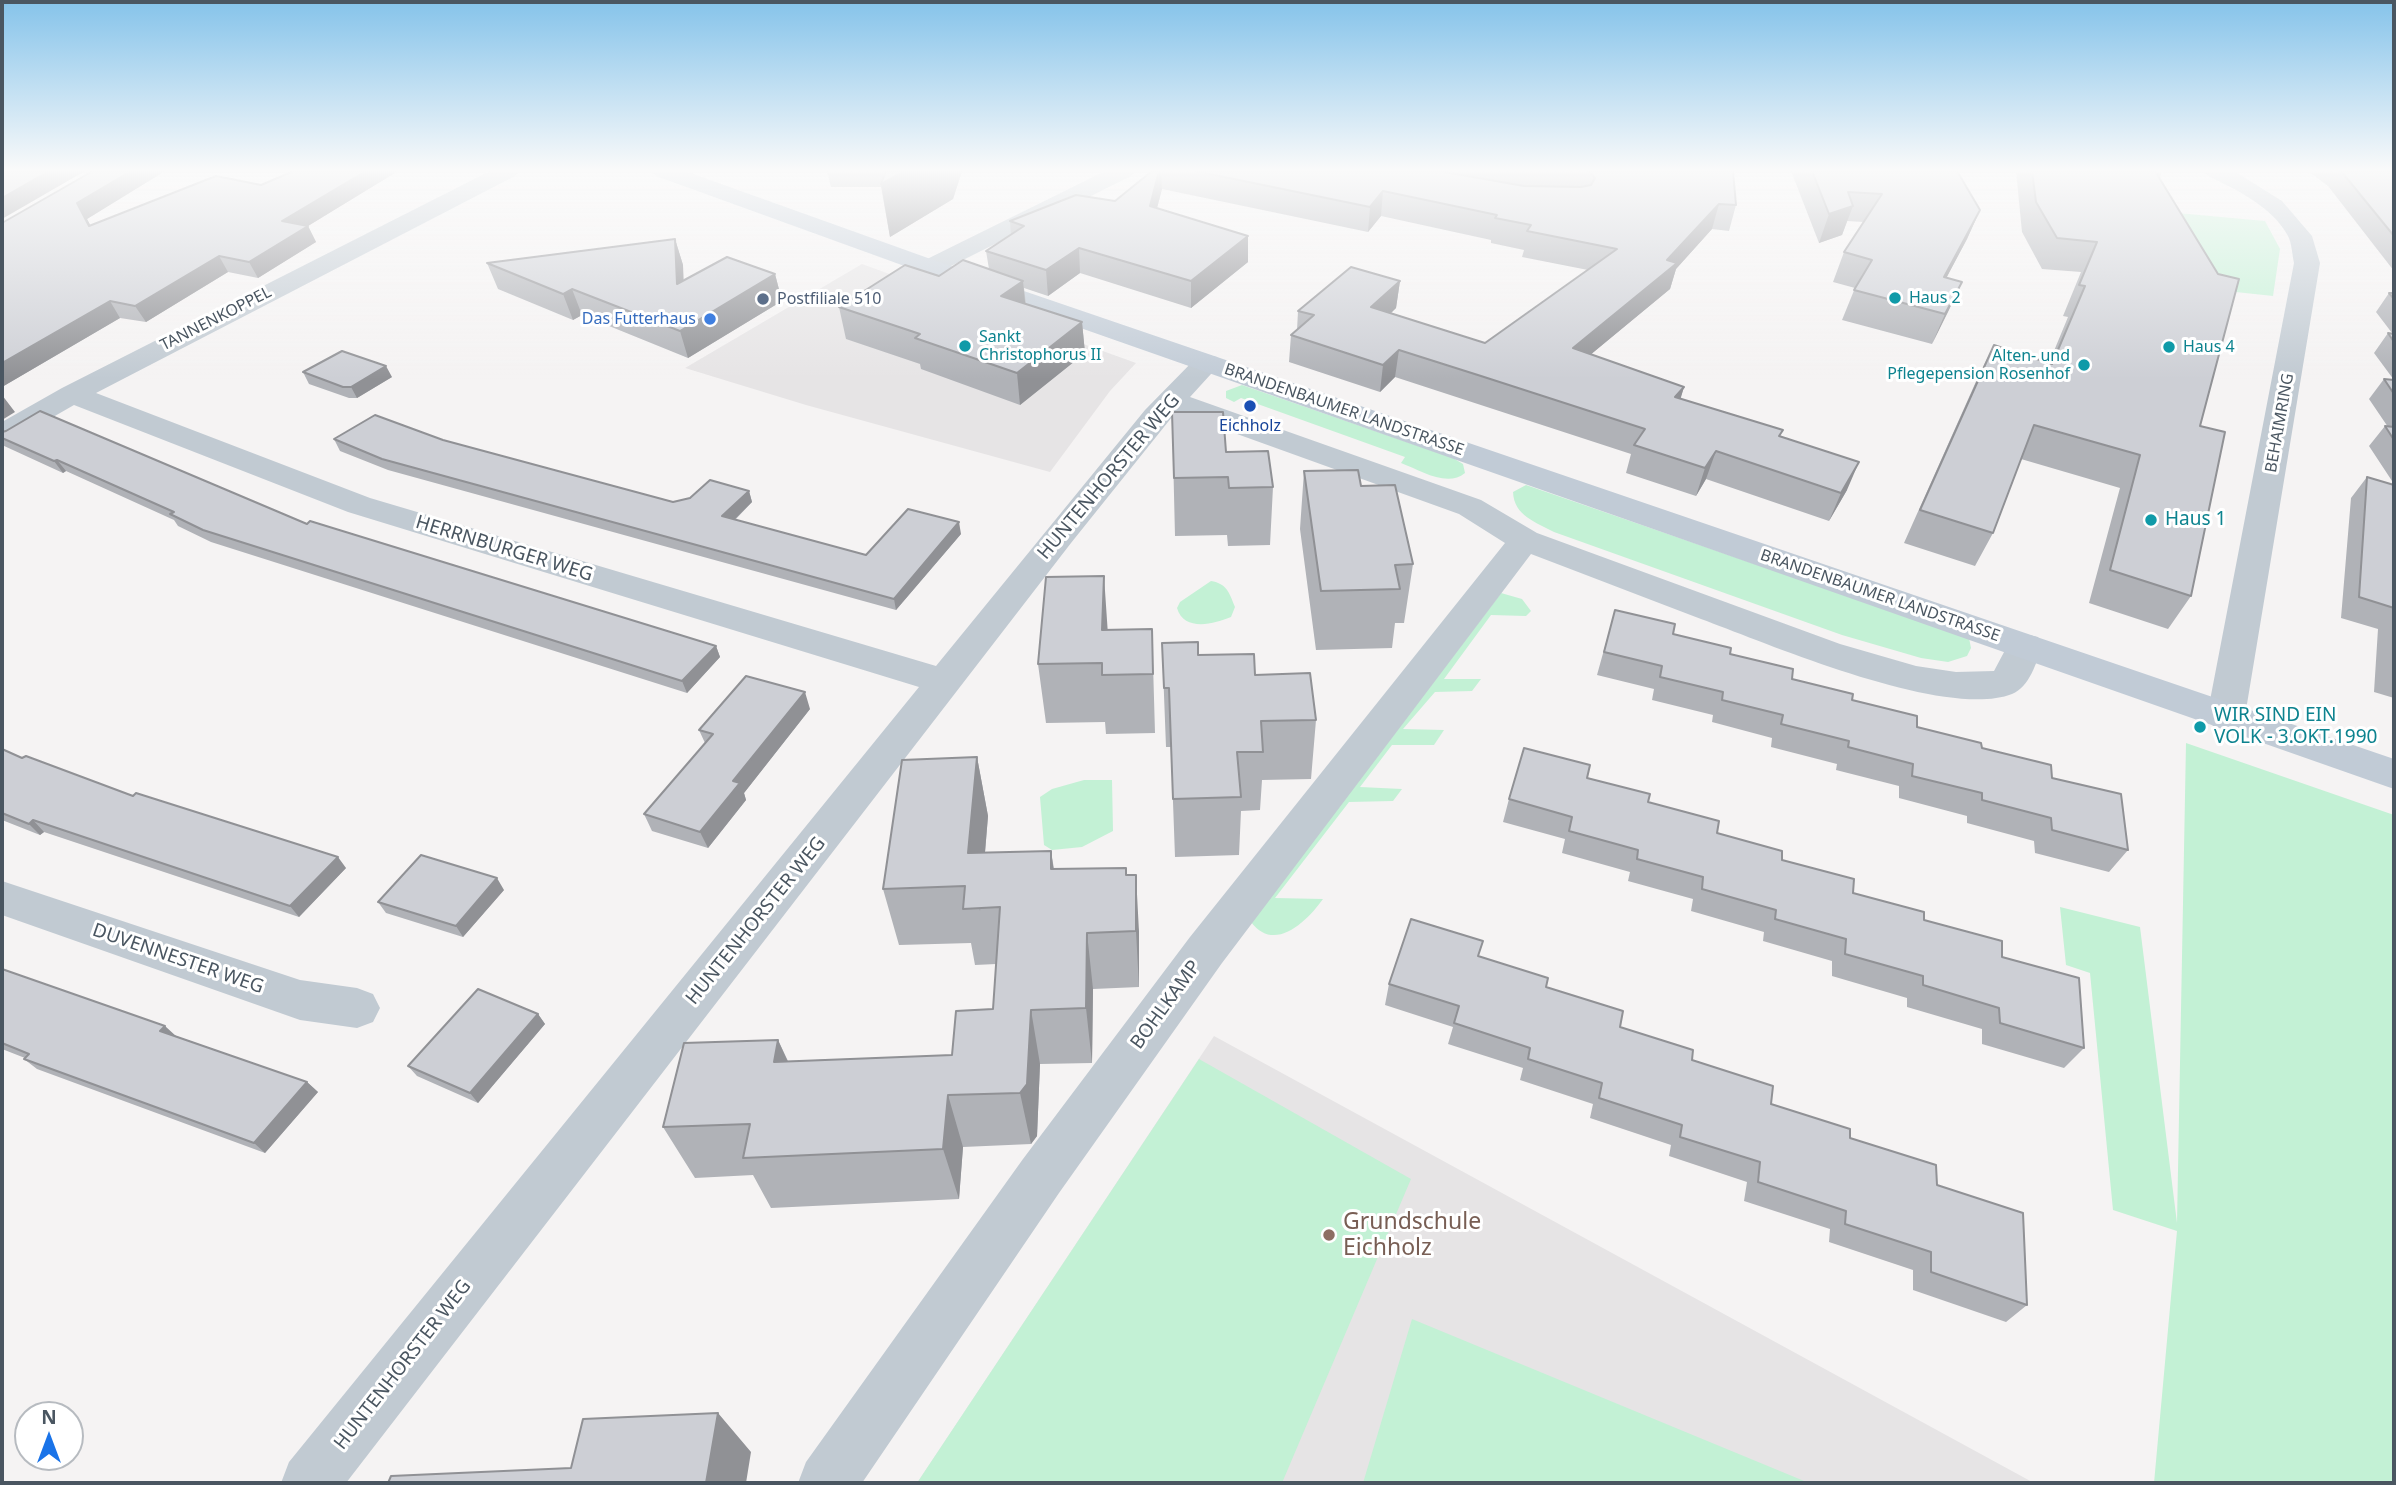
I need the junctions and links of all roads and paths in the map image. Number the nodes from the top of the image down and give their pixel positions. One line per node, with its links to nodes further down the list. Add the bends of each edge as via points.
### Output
1 (372, 240): 7 (street, TANNENKOPPEL)
2 (856, 240): 5 (main road, BRANDENBAUMER LANDSTRASSE)
3 (984, 240): 5 (street)
4 (2302, 240): 13 (street, BEHAIMRING, via 2307,263)
5 (930, 267): 6 (main road, BRANDENBAUMER LANDSTRASSE)
6 (1207, 363): 8 (street, HUNTENHORSTER WEG); 11 (main road, BRANDENBAUMER LANDSTRASSE)
7 (72, 394): 9 (street, TANNENKOPPEL); 12 (street, HERRNBURGER WEG, via 359,505)
8 (1171, 400): 10 (street, BRANDENBAUMER LANDSTRASSE, via 1471,507); 12 (street, HUNTENHORSTER WEG)
9 (2, 434)
10 (1525, 540): 11 (street, BRANDENBAUMER LANDSTRASSE, via 1827,653 1916,679 1956,685 2002,684 2010,678); 18 (street, BOHLKAMP, via 1206,950)
11 (2025, 646): 13 (main road, BRANDENBAUMER LANDSTRASSE)
12 (944, 682): 17 (street, HUNTENHORSTER WEG)
13 (2226, 716): 14 (main road, BRANDENBAUMER LANDSTRASSE)
14 (2394, 774)
15 (2, 898): 16 (street, DUVENNESTER WEG, via 300,1000)
16 (357, 1008)
17 (310, 1483)
18 (827, 1483)

